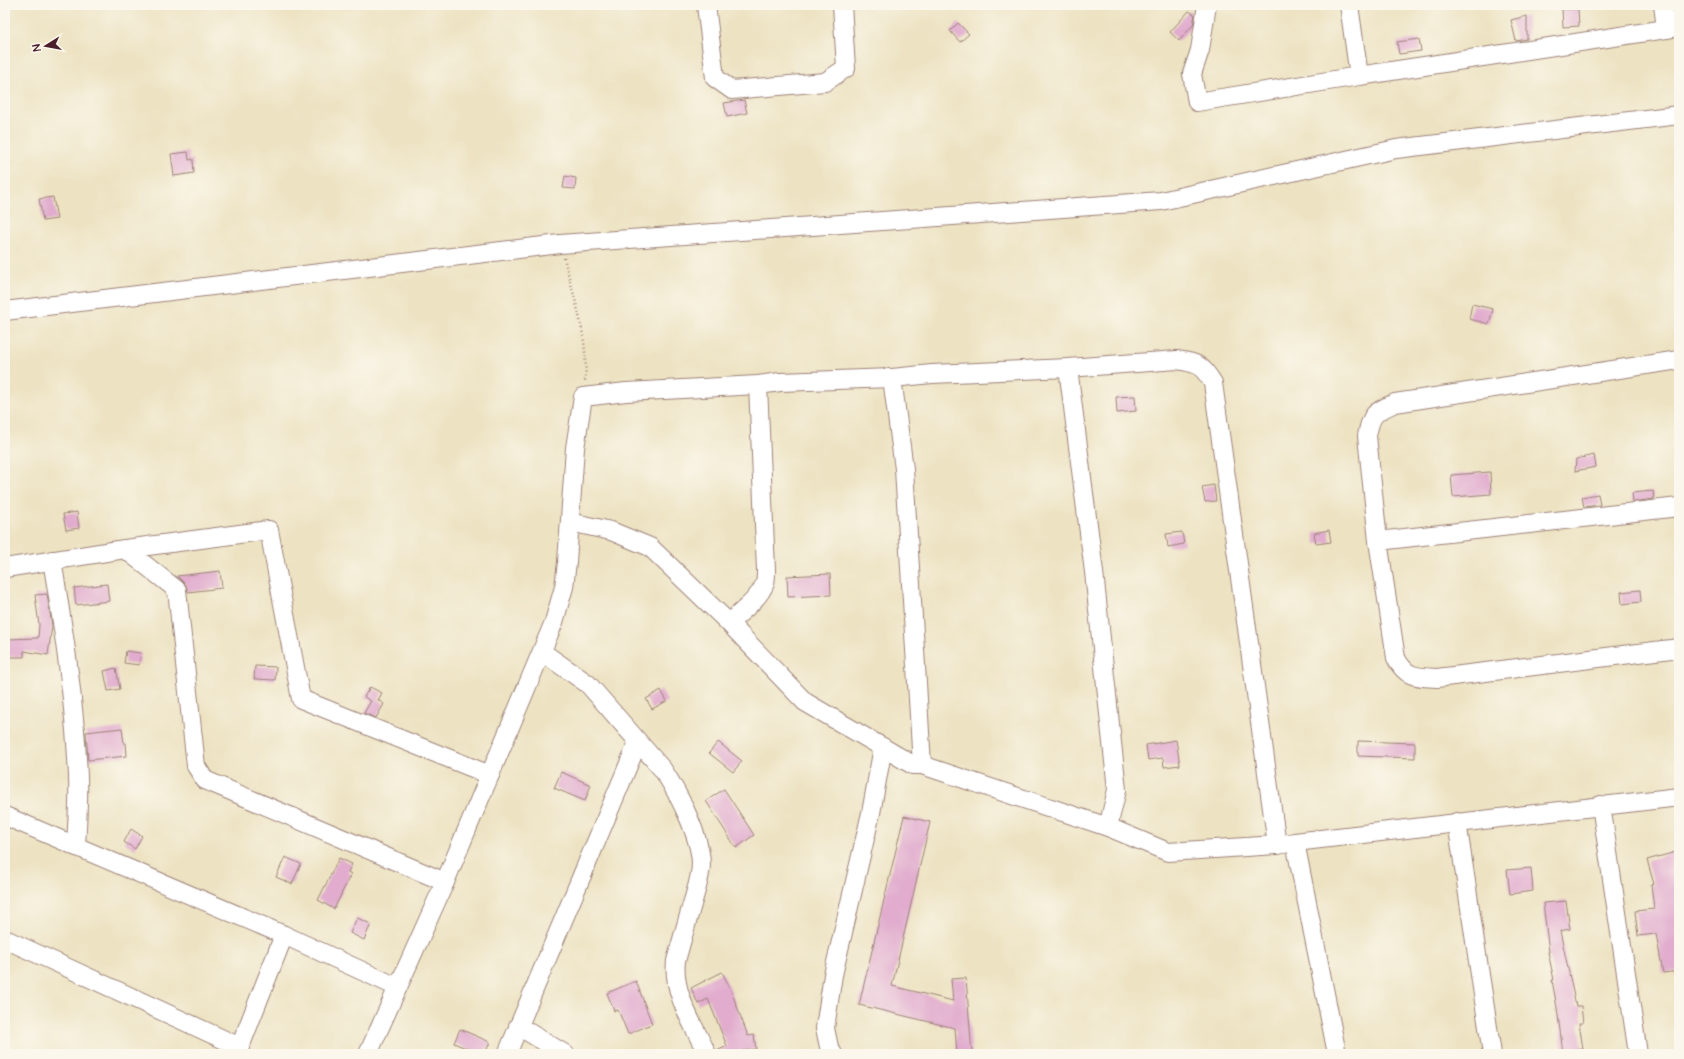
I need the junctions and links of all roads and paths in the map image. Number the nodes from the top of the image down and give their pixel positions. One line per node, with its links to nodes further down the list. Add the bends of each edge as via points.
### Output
1 (706, 5): 2 (street, via 715,78 732,90 825,82 846,68)
2 (842, 5)
3 (1207, 5): 7 (street, via 1200,50 1192,74 1197,102)
4 (1349, 5): 7 (street)
5 (1663, 5): 6 (street)
6 (1672, 28): 7 (street)
7 (1359, 76)
8 (1679, 115): 9 (street, via 1396,150 1161,201)
9 (560, 244): 10 (street); 15 (path, via 584,335 586,373)
10 (5, 311)
11 (1679, 360): 18 (street, via 1395,403 1382,409 1370,420 1368,436)
12 (1068, 368): 13 (street); 33 (street, via 1094,572 1117,790); 35 (street, via 1177,360 1194,362 1201,366 1213,383)
13 (892, 378): 14 (street); 27 (street, via 904,469)
14 (758, 385): 15 (street, via 626,392); 22 (street, via 766,570 759,593)
15 (583, 397): 17 (street, via 575,448)
16 (1679, 506): 18 (street)
17 (570, 522): 22 (street, via 611,531 650,547); 24 (street, via 564,587)
18 (1378, 541): 23 (street, via 1396,658 1400,667 1408,674 1437,678)
19 (124, 549): 20 (street); 28 (street, via 269,530 301,699); 37 (street, via 176,590 196,766 205,780)
20 (52, 560): 21 (street); 36 (street, via 74,715 78,779)
21 (5, 568)
22 (728, 623): 26 (street, via 805,702)
23 (1679, 648)
24 (542, 652): 25 (street, via 588,684); 28 (street)
25 (638, 742): 41 (street); 45 (street, via 672,784 695,833 699,848 699,881 676,961 675,973 677,988)
26 (883, 747): 27 (street, via 913,765); 46 (street, via 871,813 833,975 825,1028)
27 (922, 765): 33 (street)
28 (490, 775): 37 (street)
29 (1679, 796): 30 (street)
30 (1601, 805): 32 (street); 49 (street)
31 (5, 816): 36 (street)
32 (1457, 822): 34 (street); 48 (street)
33 (1108, 827): 35 (street, via 1168,852)
34 (1295, 842): 35 (street); 47 (street)
35 (1277, 845)
36 (76, 848): 38 (street)
37 (445, 882): 40 (street)
38 (284, 935): 39 (street, via 240,1047); 40 (street)
39 (5, 939)
40 (397, 987): 42 (street)
41 (518, 1026): 43 (street); 44 (street)
42 (368, 1054)
43 (507, 1054)
44 (565, 1054)
45 (707, 1054)
46 (833, 1054)
47 (1337, 1054)
48 (1492, 1054)
49 (1638, 1054)

